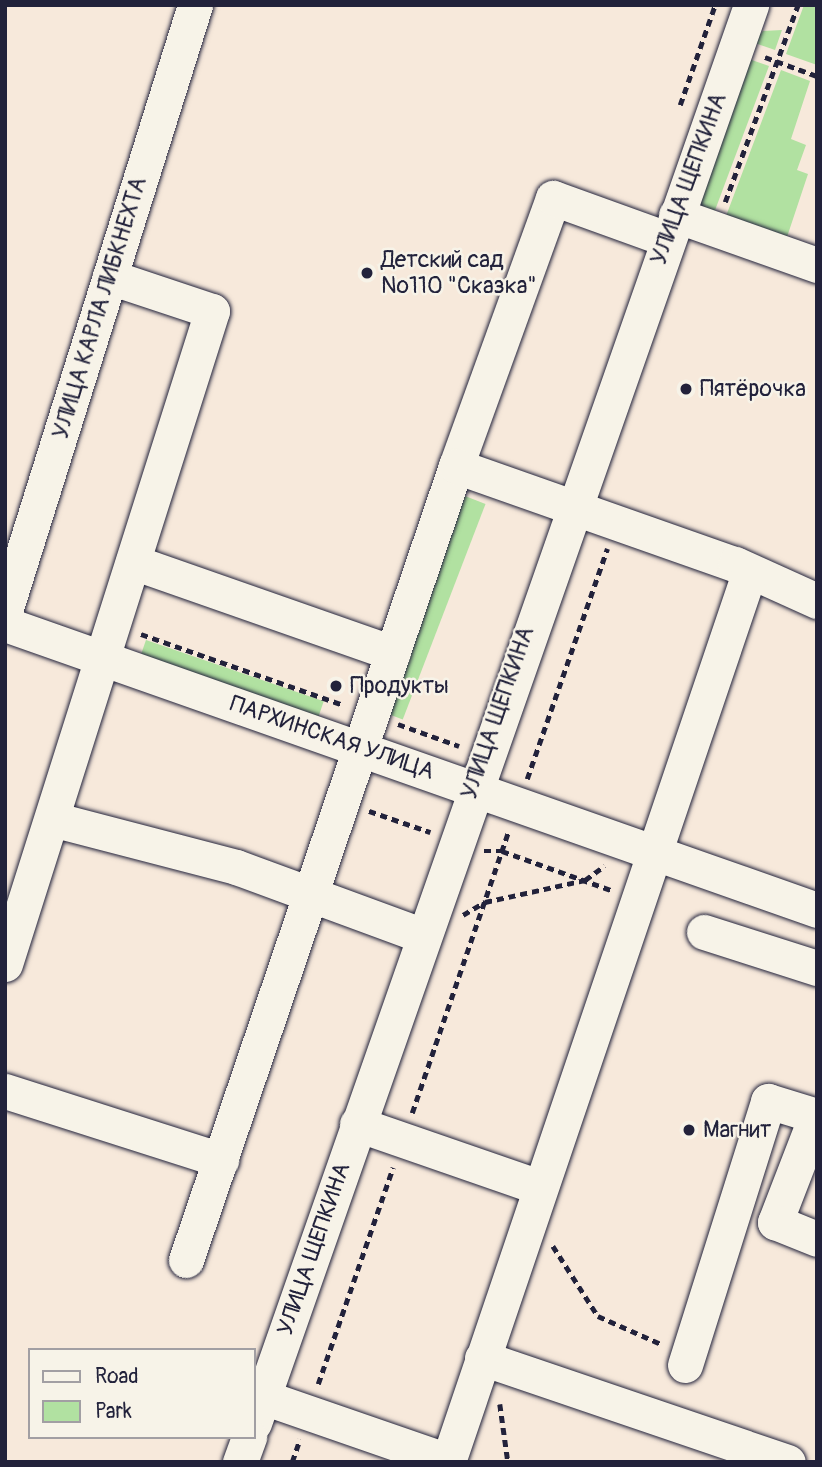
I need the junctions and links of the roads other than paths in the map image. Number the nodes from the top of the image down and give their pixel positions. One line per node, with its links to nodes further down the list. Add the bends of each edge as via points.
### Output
1 (195, 5): 5 (street, УЛИЦА КАРЛА ЛИБКНЕХТА)
2 (751, 5): 3 (street, УЛИЦА ЩЕПКИНА)
3 (671, 227): 4 (street, via 715,229); 6 (street, via 553,198); 7 (street, УЛИЦА ЩЕПКИНА)
4 (817, 264)
5 (110, 276): 8 (street, via 212,311); 11 (street, УЛИЦА КАРЛА ЛИБКНЕХТА)
6 (456, 466): 7 (street); 13 (street)
7 (570, 506): 9 (street); 16 (street, УЛИЦА ЩЕПКИНА)
8 (133, 562): 13 (street); 14 (street)
9 (756, 578): 10 (street); 18 (street)
10 (817, 601)
11 (5, 611)
12 (5, 624): 14 (street, ПАРХИНСКАЯ УЛИЦА)
13 (393, 653): 15 (street)
14 (103, 658): 15 (street, ПАРХИНСКАЯ УЛИЦА); 17 (street)
15 (360, 748): 16 (street, ПАРХИНСКАЯ УЛИЦА); 19 (street)
16 (472, 787): 18 (street, ПАРХИНСКАЯ УЛИЦА); 22 (street, УЛИЦА ЩЕПКИНА)
17 (52, 819): 19 (street, via 199,856); 24 (street)
18 (642, 848): 20 (street, ПАРХИНСКАЯ УЛИЦА); 29 (street, via 637,899)
19 (312, 894): 22 (street); 28 (street)
20 (817, 910)
21 (704, 932): 23 (street)
22 (421, 935): 27 (street, УЛИЦА ЩЕПКИНА)
23 (814, 957)
24 (5, 964)
25 (5, 1091): 28 (street)
26 (817, 1116): 30 (street, via 775,1222); 33 (street, via 768,1101)
27 (357, 1124): 29 (street); 34 (street, УЛИЦА ЩЕПКИНА)
28 (221, 1160): 31 (street)
29 (539, 1187): 32 (street)
30 (817, 1238)
31 (186, 1261)
32 (482, 1358): 37 (street); 38 (street)
33 (687, 1359)
34 (258, 1410): 37 (street, via 309,1413)
35 (248, 1439): 36 (street)
36 (240, 1462)
37 (448, 1462)
38 (788, 1462)

